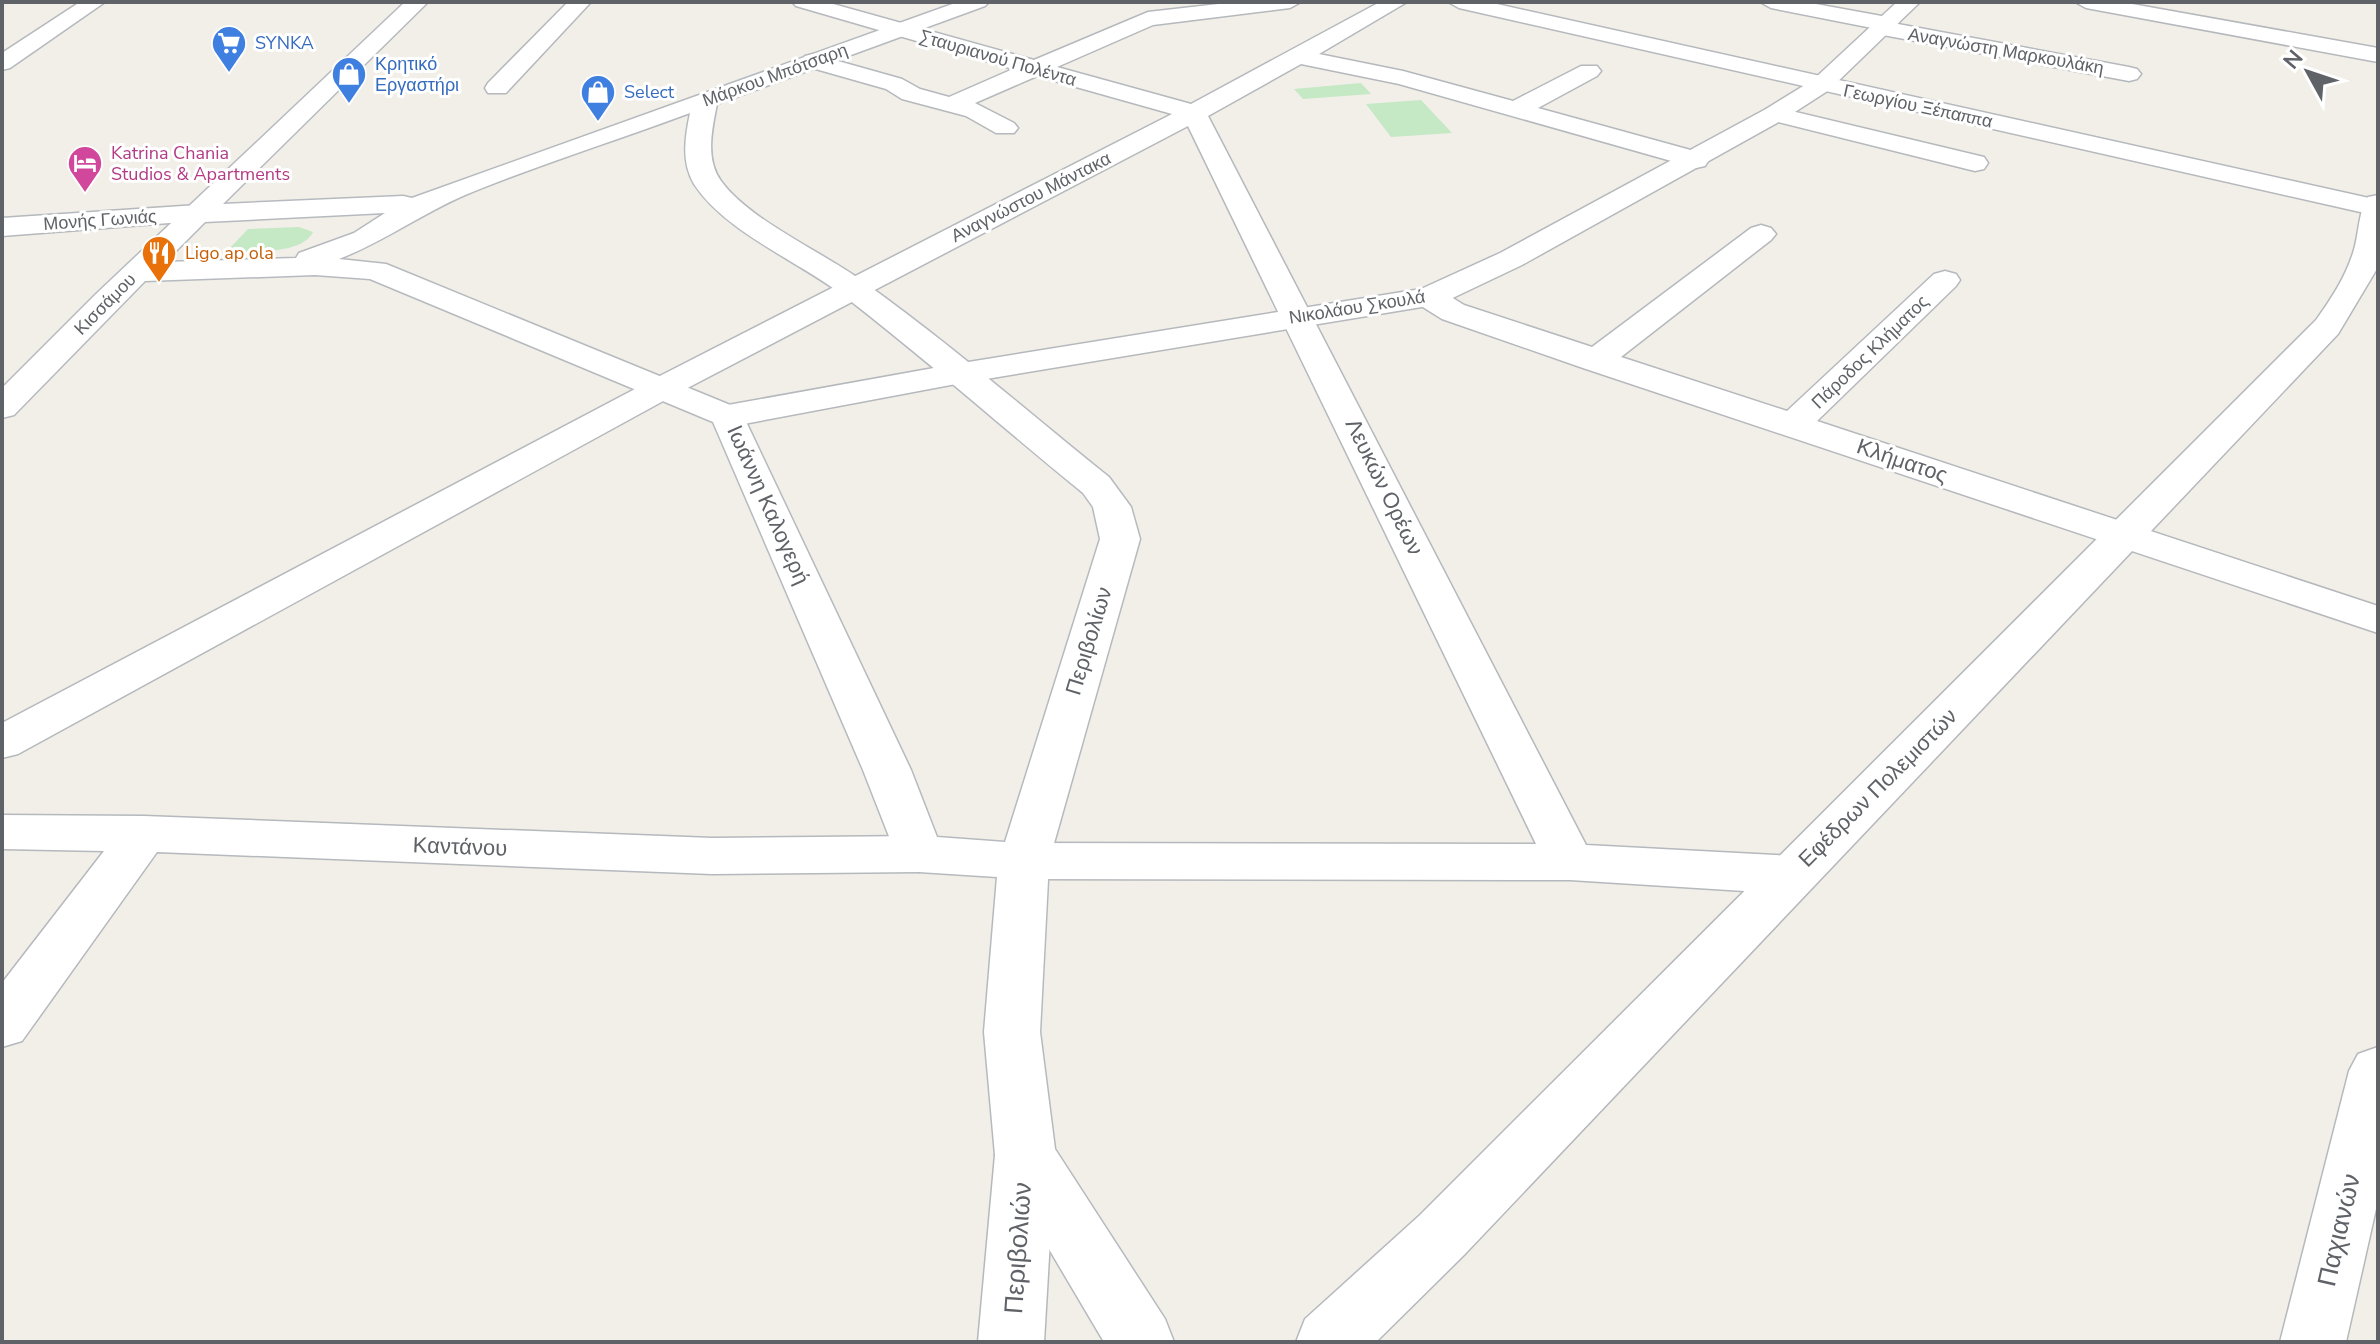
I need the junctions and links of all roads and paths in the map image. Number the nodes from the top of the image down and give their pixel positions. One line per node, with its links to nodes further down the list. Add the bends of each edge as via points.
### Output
1 (94, 2): 17 (street)
2 (417, 2): 34 (street, Κισσάμου)
3 (580, 2): 22 (street)
4 (803, 2): 13 (street, Σταυριανού Πολέντα)
5 (978, 2): 13 (street, Μάρκου Μπότσαρη)
6 (1290, 2): 18 (street, via 1148,19)
7 (1396, 2): 15 (street, Αναγνώστου Μάντακα)
8 (1459, 2): 21 (street, Γεωργίου Ξέπαππα)
9 (1771, 2): 12 (street, Αναγνώστη Μαρκουλάκη)
10 (1909, 2): 12 (street, Νικολάου Σκουλά)
11 (2086, 2): 14 (street)
12 (1885, 26): 20 (street, Αναγνώστη Μαρκουλάκη); 21 (street, Νικολάου Σκουλά)
13 (900, 30): 16 (street, Μάρκου Μπότσαρη); 18 (street, Σταυριανού Πολέντα)
14 (2378, 55)
15 (1297, 56): 25 (street); 26 (street, Αναγνώστου Μάντακα)
16 (813, 61): 23 (street, Μάρκου Μπότσαρη); 24 (street)
17 (2, 63)
18 (1034, 68): 24 (street); 26 (street, Σταυριανού Πολέντα)
19 (1589, 71): 25 (street)
20 (2129, 74)
21 (1821, 85): 27 (street, Νικολάου Σκουλά); 33 (street, Γεωργίου Ξέπαππα)
22 (497, 88)
23 (705, 100): 31 (street, Μάρκου Μπότσαρη); 43 (street, Περιβολίων, via 698,146 706,181 749,221)
24 (950, 105): 28 (street, via 990,116)
25 (1517, 109): 29 (street)
26 (1194, 113): 43 (street, Αναγνώστου Μάντακα); 45 (street, Λευκών Ορέων)
27 (1775, 114): 29 (street, Νικολάου Σκουλά); 30 (street)
28 (1005, 128)
29 (1696, 160): 44 (street, Νικολάου Σκουλά)
30 (1975, 163)
31 (481, 180): 32 (street, Μάρκου Μπότσαρη); 36 (street, Μάρκου Μπότσαρη, via 416,206)
32 (403, 204): 34 (street, Μάρκου Μπότσαρη); 38 (street, Μάρκου Μπότσαρη, via 356,226)
33 (2378, 206): 52 (street, Εφέδρων Πολεμιστών, via 2358,283 2327,327)
34 (198, 214): 35 (street, Μονής Γωνιάς); 41 (street, Κισσάμου)
35 (2, 227)
36 (384, 227): 38 (street, Ιωάννη Καλογερή)
37 (1761, 234): 46 (street)
38 (343, 248): 39 (street, Ιωάννη Καλογερή); 40 (street, via 349,258)
39 (273, 267): 40 (street, Ιωάννη Καλογερή); 41 (street, Ιωάννη Καλογερή)
40 (375, 270): 48 (street, Ιωάννη Καλογερή)
41 (137, 272): 49 (street, Κισσάμου)
42 (1945, 280): 51 (street, Πάροδος Κλήματος)
43 (853, 288): 47 (street, Περιβολίων); 48 (street, Αναγνώστου Μάντακα)
44 (1429, 297): 45 (street, Νικολάου Σκουλά); 46 (street, Κλήματος, via 1453,312)
45 (1299, 317): 47 (street, Νικολάου Σκουλά); 59 (street, Λευκών Ορέων)
46 (1595, 361): 51 (street, Κλήματος)
47 (956, 374): 50 (street, Νικολάου Σκουλά); 58 (street, Περιβολίων, via 1096,485 1112,507 1120,539)
48 (664, 387): 50 (street, Ιωάννη Καλογερή); 54 (street, Αναγνώστου Μάντακα)
49 (2, 408)
50 (728, 416): 57 (street, Ιωάννη Καλογερή, via 887,770)
51 (1794, 424): 52 (street, Κλήματος)
52 (2126, 536): 53 (street, Κλήματος); 60 (street, Εφέδρων Πολεμιστών)
53 (2378, 620)
54 (2, 743)
55 (2, 832): 56 (street, Καντάνου)
56 (144, 834): 57 (street, Καντάνου, via 712,856); 61 (street)
57 (919, 854): 58 (street)
58 (1024, 861): 59 (street); 63 (street, Περιβολίων, via 1012,1032)
59 (1570, 862): 60 (street)
60 (1792, 875): 66 (street, Εφέδρων Πολεμιστών, via 1442,1235)
61 (2, 1025)
62 (2378, 1071): 67 (street, Παχιανών)
63 (1025, 1155): 64 (street, Περιβολιών); 65 (street, Περιβολίων)
64 (1011, 1342)
65 (1141, 1342)
66 (1329, 1342)
67 (2313, 1342)

